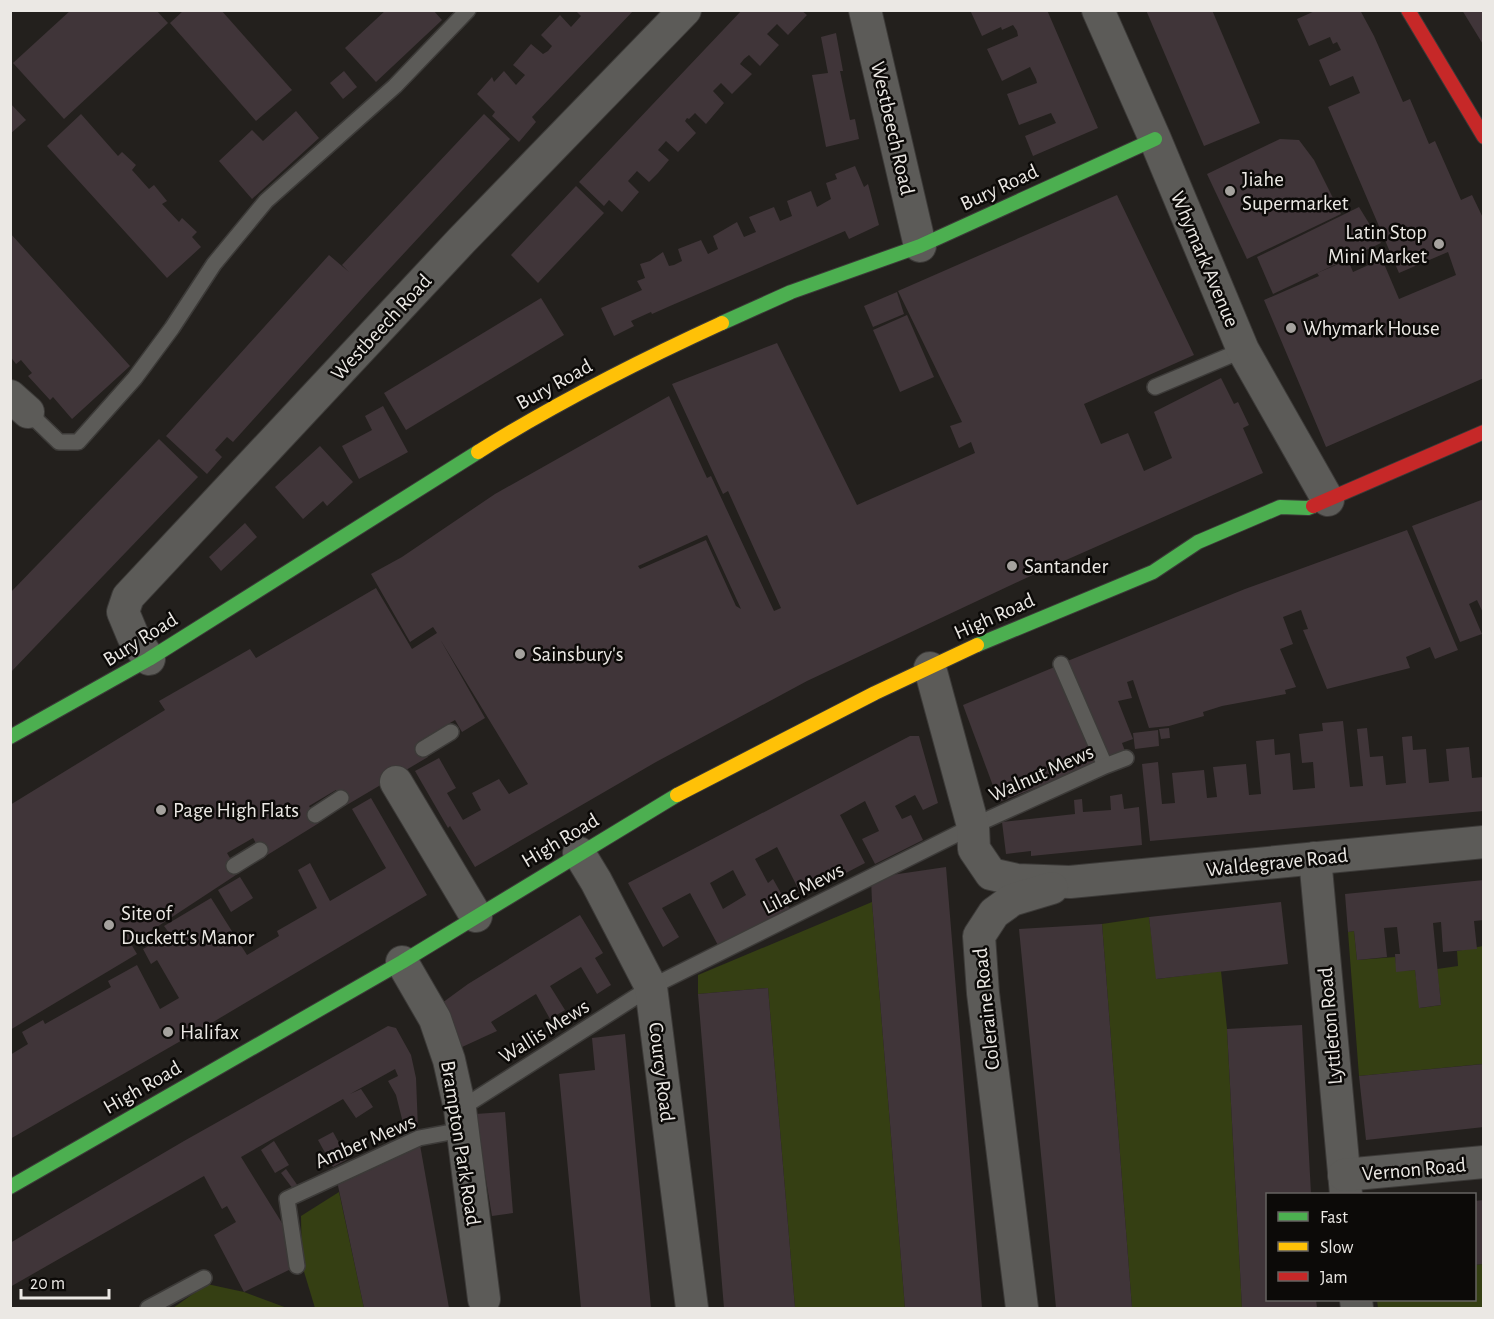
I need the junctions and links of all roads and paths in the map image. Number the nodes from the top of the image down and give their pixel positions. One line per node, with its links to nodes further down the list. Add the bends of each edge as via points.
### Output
1 (468, 10): 11 (lane, via 395,86 266,201 214,264 135,378 78,442 58,442)
2 (685, 10): 17 (street, Westbeech Road, via 461,241 128,597 123,612)
3 (865, 10): 8 (street, Westbeech Road)
4 (1098, 10): 7 (street, Whymark Avenue)
5 (1408, 10): 6 (main road)
6 (1484, 137)
7 (1155, 139): 8 (main road, Bury Road); 9 (street, Whymark Avenue)
8 (920, 246): 17 (main road, Bury Road, via 791,292 656,353 504,436)
9 (1243, 350): 10 (lane); 13 (street, Whymark Avenue)
10 (1155, 387)
11 (19, 404)
12 (1484, 432): 13 (main road, High Road)
13 (1318, 504): 14 (main road, High Road); 16 (main road, High Road, via 1280,507 1198,542)
14 (1296, 520)
15 (1184, 567): 16 (main road, High Road)
16 (1153, 572): 19 (main road, High Road)
17 (149, 659): 21 (main road, Bury Road)
18 (1061, 664): 24 (lane)
19 (930, 668): 28 (street); 31 (main road, High Road, via 675,796)
20 (451, 732): 22 (lane)
21 (10, 737)
22 (423, 749)
23 (1126, 758): 28 (lane, Walnut Mews)
24 (1103, 761)
25 (396, 782): 35 (street)
26 (341, 798): 27 (lane)
27 (315, 815)
28 (973, 826): 34 (street, via 974,849 991,874 1017,880); 37 (lane, Lilac Mews)
29 (1484, 842): 32 (street, Waldegrave Road)
30 (260, 850): 33 (lane)
31 (579, 853): 35 (main road, High Road); 37 (street, Courcy Road)
32 (1315, 858): 34 (street, Waldegrave Road); 40 (street, Lyttleton Road)
33 (234, 866)
34 (1071, 882): 47 (street, Coleraine Road, via 1012,900 994,914 979,936)
35 (476, 916): 36 (main road, High Road)
36 (402, 962): 38 (street, Brampton Park Road, via 435,1018 449,1060); 41 (main road, High Road)
37 (651, 987): 38 (lane, Wallis Mews); 46 (street, Courcy Road)
38 (461, 1119): 42 (lane, Amber Mews, via 287,1199); 44 (street, Brampton Park Road)
39 (1484, 1162): 40 (street, Vernon Road)
40 (1345, 1185)
41 (10, 1186)
42 (297, 1266)
43 (204, 1278): 45 (lane)
44 (484, 1299)
45 (148, 1308)
46 (692, 1308)
47 (1022, 1308)

